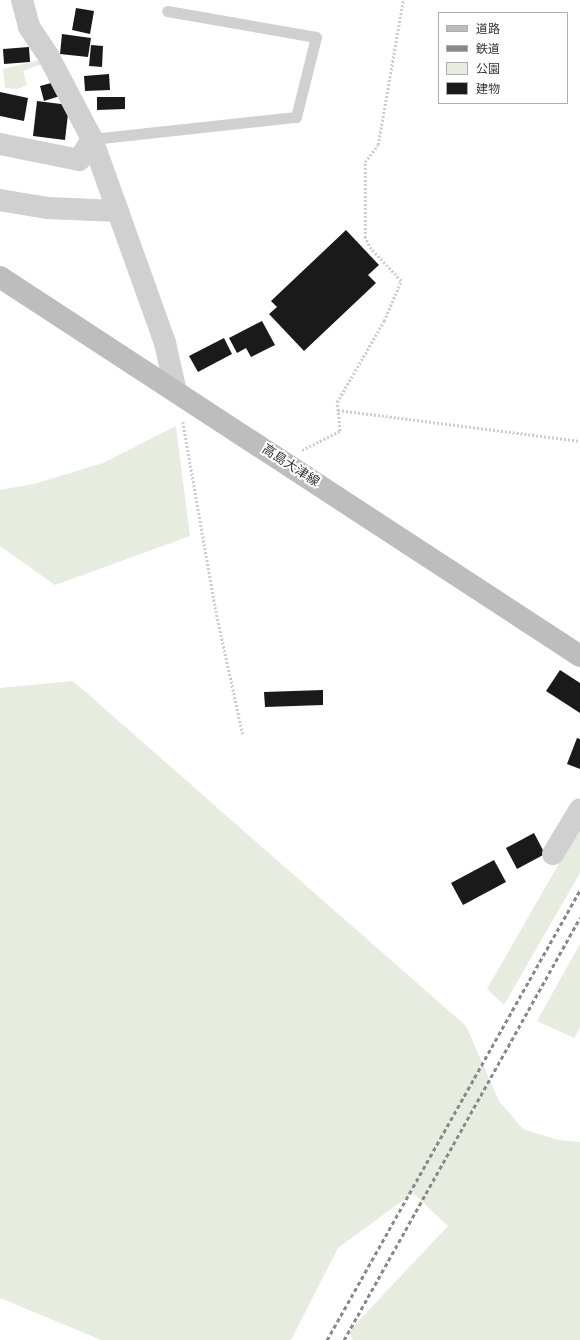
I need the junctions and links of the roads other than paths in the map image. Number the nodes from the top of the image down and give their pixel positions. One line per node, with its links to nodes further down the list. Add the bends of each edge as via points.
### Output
1 (22, 0): 3 (street, via 29,27 49,58)
2 (167, 11): 3 (lane, via 316,37 296,117)
3 (92, 139): 4 (street, via 78,160); 6 (street)
4 (0, 144)
5 (0, 200): 6 (street, via 48,208)
6 (118, 211): 8 (street, via 165,343)
7 (0, 277): 8 (main road, 高島大津線)
8 (176, 392): 9 (main road, 高島大津線)
9 (580, 656)
10 (580, 810): 11 (street)
11 (553, 854)

